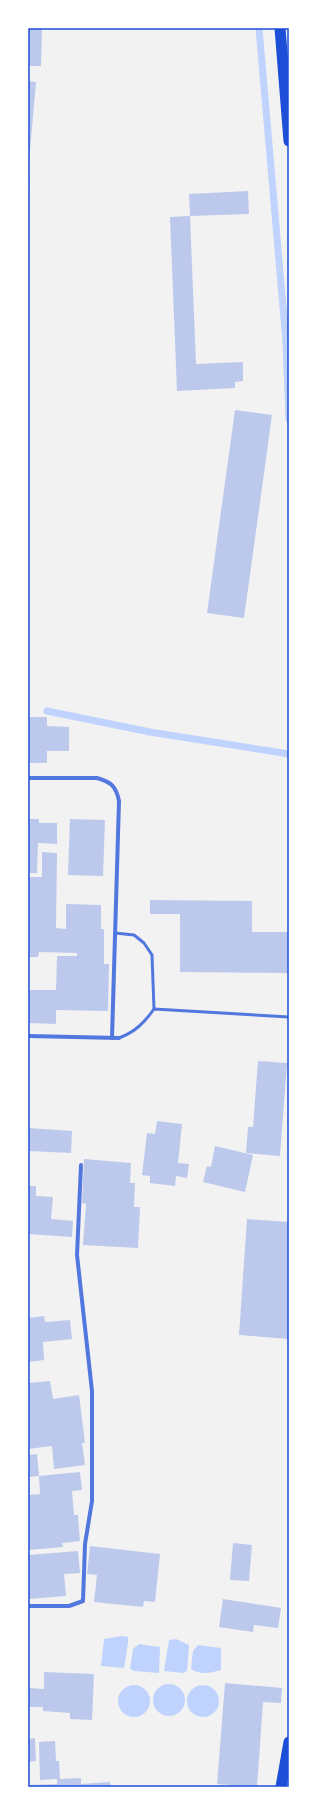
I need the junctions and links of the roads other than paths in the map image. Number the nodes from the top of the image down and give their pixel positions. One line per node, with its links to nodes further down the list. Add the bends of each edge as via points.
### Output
1 (280, 28): 2 (highway)
2 (289, 141)
3 (28, 778): 4 (street, via 97,778 114,785 119,801)
4 (115, 933): 5 (lane, via 134,935 144,943 152,955); 8 (street)
5 (154, 1009): 6 (lane); 9 (lane, via 144,1023 130,1034)
6 (289, 1017)
7 (28, 1036): 8 (street)
8 (112, 1038): 9 (street)
9 (119, 1038)
10 (81, 1165): 11 (street, via 77,1255 92,1391 92,1501 84,1544 83,1600 68,1606)
11 (28, 1606)
12 (289, 1742): 13 (highway)
13 (281, 1787)

